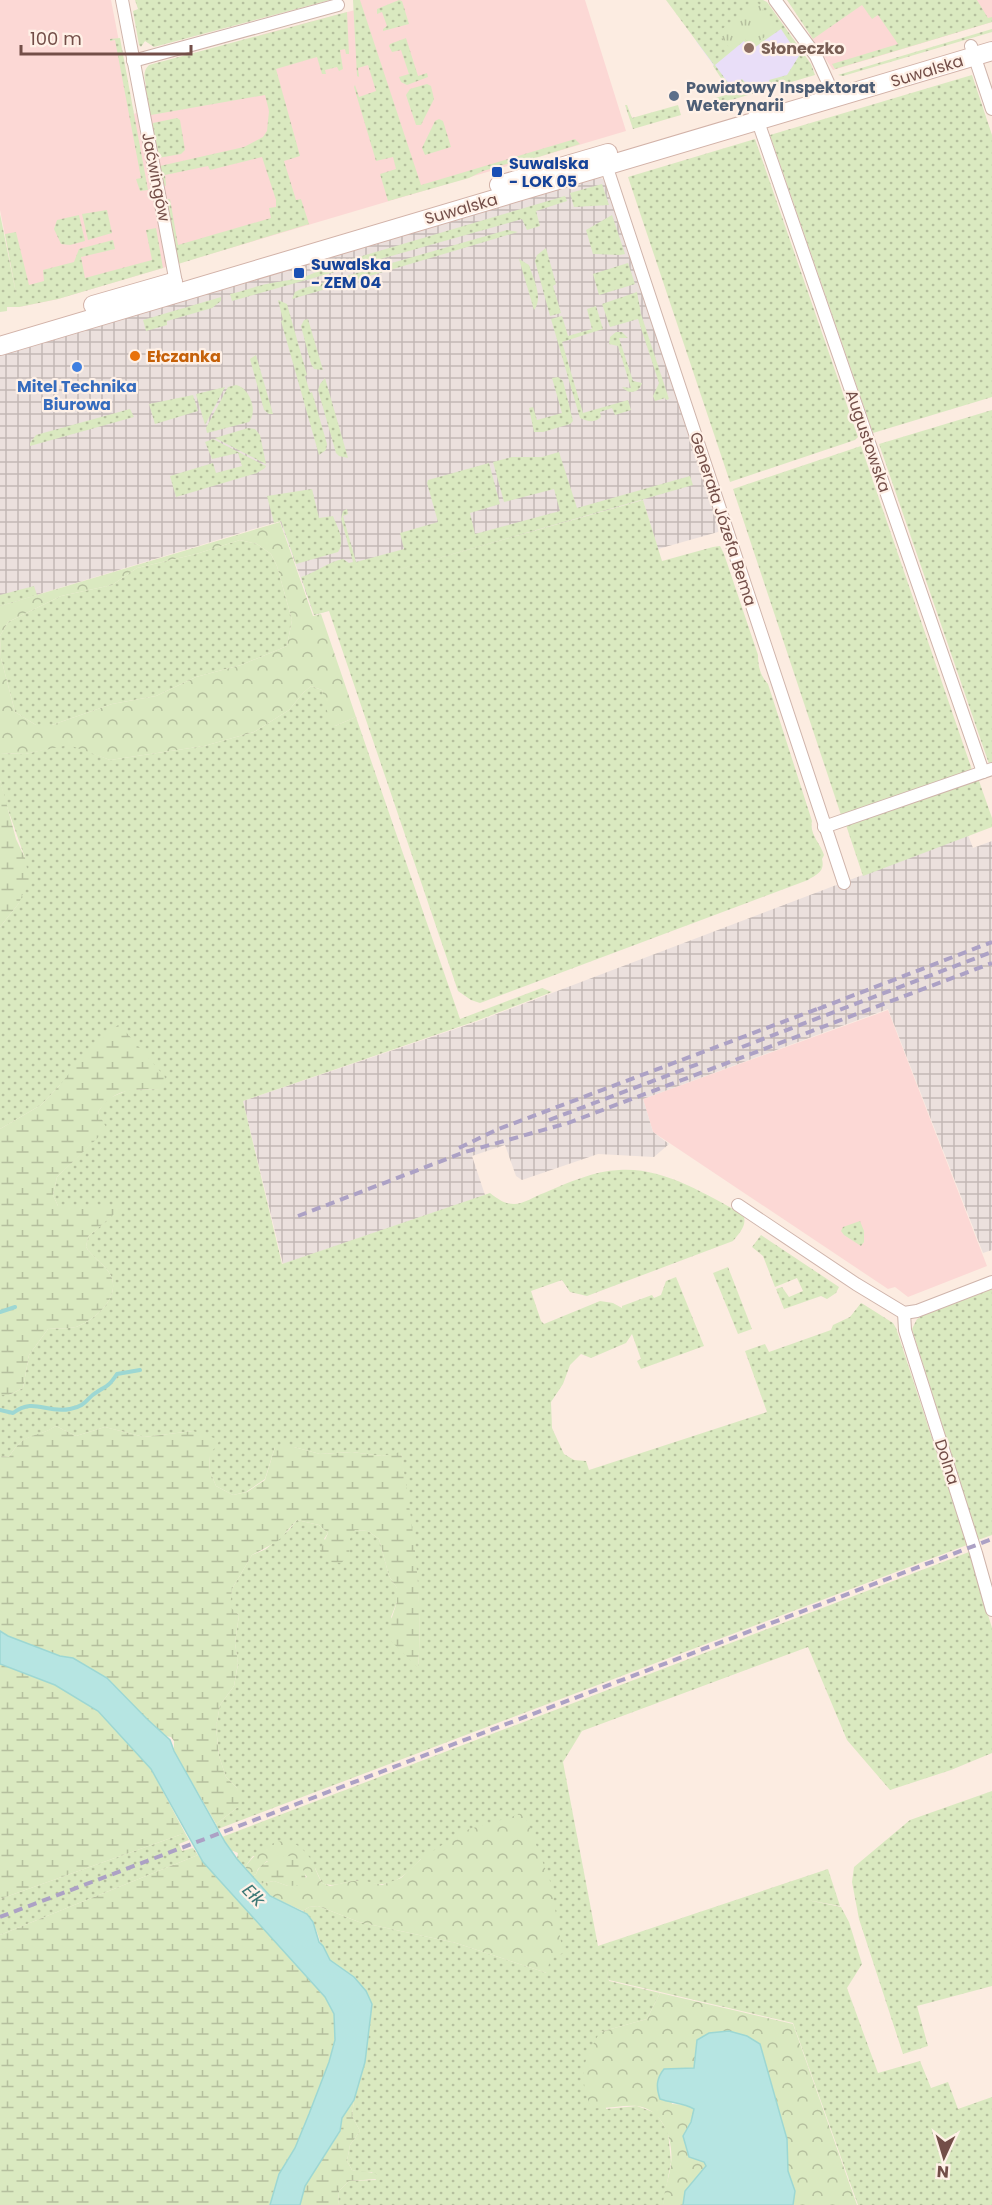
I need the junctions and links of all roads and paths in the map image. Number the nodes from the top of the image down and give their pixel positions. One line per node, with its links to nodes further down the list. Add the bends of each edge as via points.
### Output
1 (122, 0): 7 (street, Jaćwingów)
2 (776, 0): 8 (street, via 816,56)
3 (338, 5): 7 (street)
4 (992, 39): 5 (street, Suwalska)
5 (973, 51): 6 (street, Suwalska); 8 (street, Suwalska); 9 (street)
6 (992, 51)
7 (134, 61): 12 (street, Jaćwingów)
8 (833, 93): 10 (street, Suwalska)
9 (992, 110)
10 (755, 115): 11 (street, Suwalska); 15 (street, Augustowska)
11 (604, 160): 12 (street, Suwalska); 16 (street, Generała Józefa Bema)
12 (176, 287): 13 (street, Suwalska); 14 (street, Suwalska)
13 (0, 334)
14 (0, 346)
15 (988, 770): 16 (street)
16 (824, 827): 17 (street, Generała Józefa Bema)
17 (844, 883)
18 (738, 1204): 20 (street)
19 (992, 1282): 20 (street)
20 (904, 1313): 21 (street, Dolna, via 904,1330)
21 (992, 1610)

